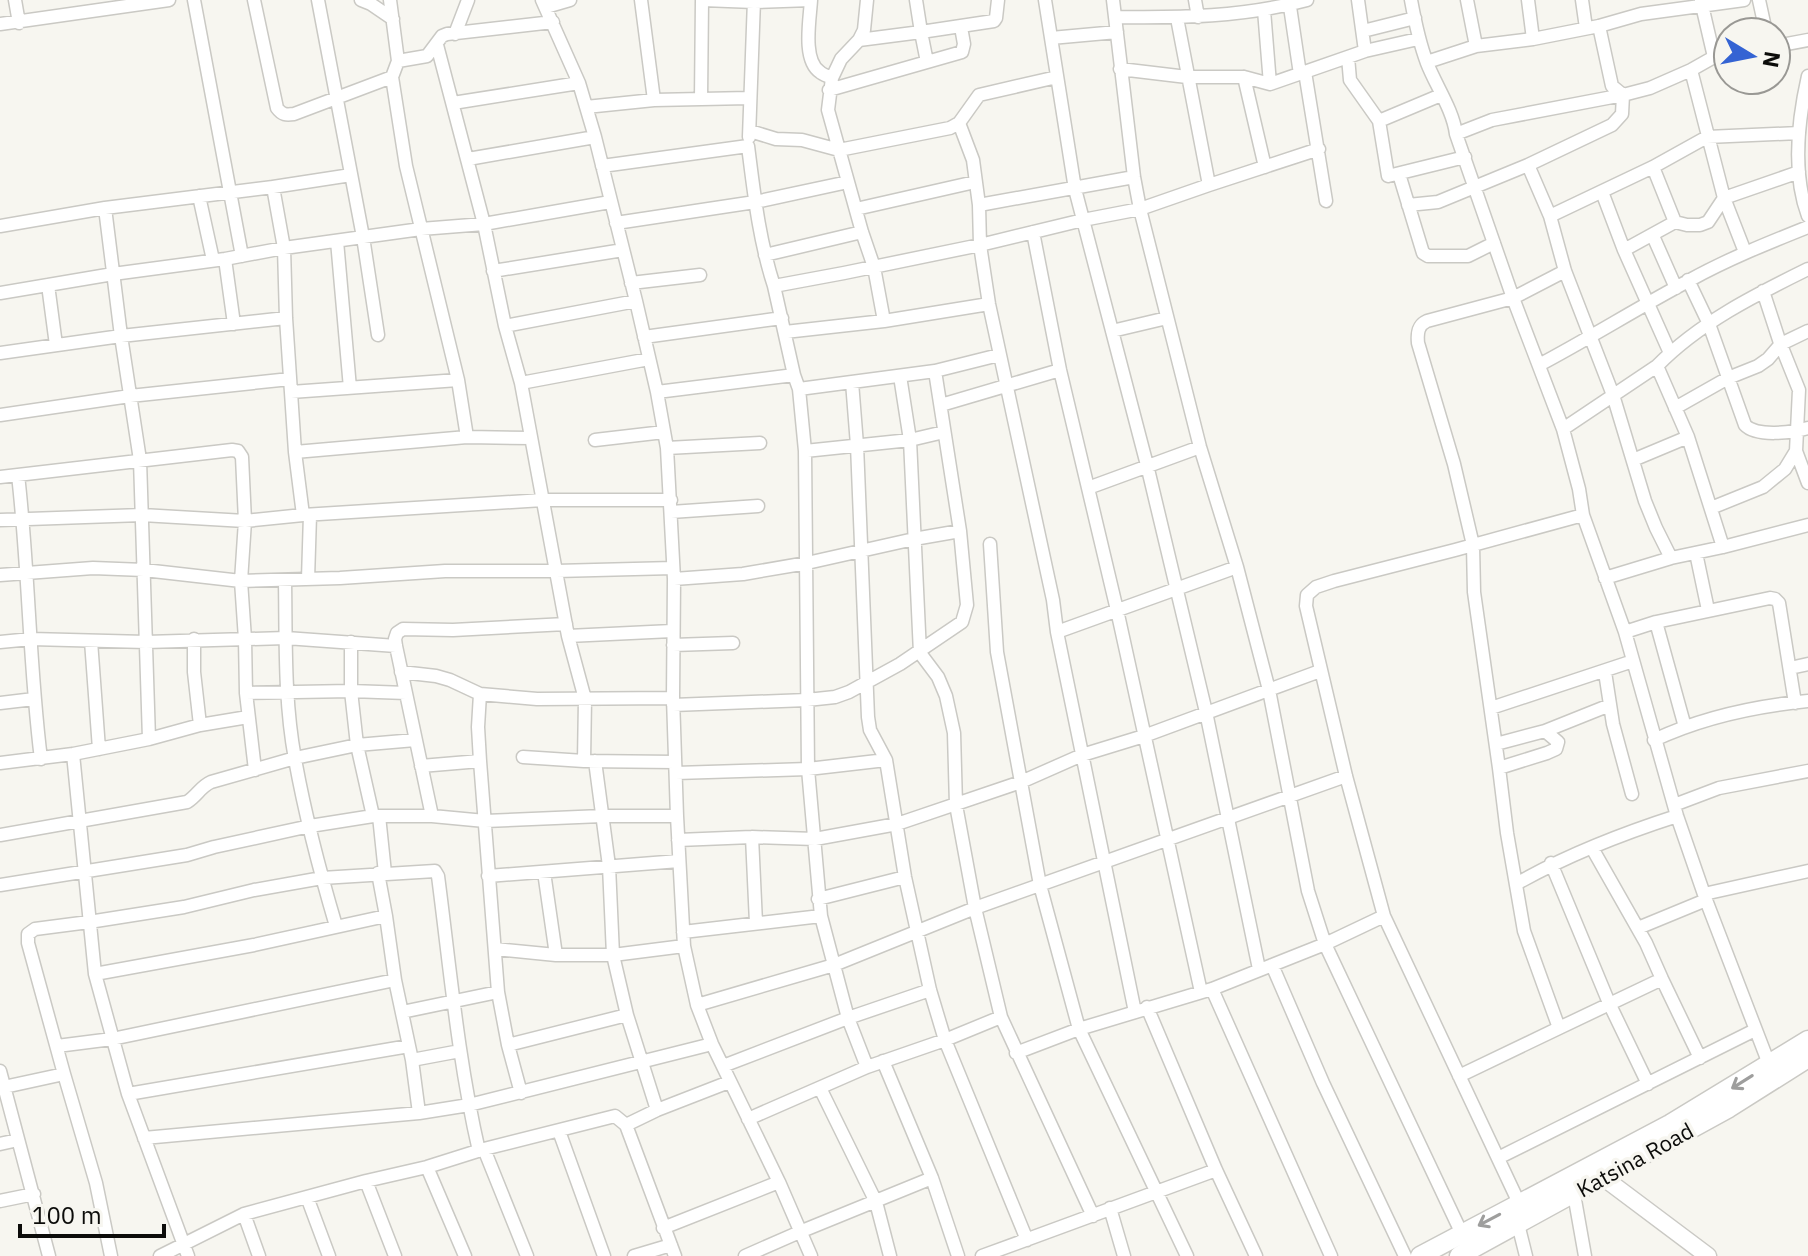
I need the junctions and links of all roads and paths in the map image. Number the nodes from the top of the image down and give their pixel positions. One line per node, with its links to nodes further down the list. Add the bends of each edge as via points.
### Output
1 (15, 0): 40 (street)
2 (66, 0): 33 (street)
3 (169, 0): 31 (street)
4 (194, 0): 107 (street)
5 (254, 0): 74 (street, via 281,113 294,114)
6 (318, 0): 74 (street)
7 (361, 0): 38 (street)
8 (390, 0): 38 (street)
9 (468, 0): 48 (street)
10 (570, 0): 30 (street)
11 (641, 0): 77 (street)
12 (703, 0): 27 (street); 76 (street)
13 (811, 0): 27 (street); 70 (street, via 809,54)
14 (867, 0): 52 (street)
15 (916, 0): 46 (street)
16 (998, 0): 43 (street, via 994,21)
17 (1045, 0): 49 (street)
18 (1113, 0): 34 (street)
19 (1195, 0): 35 (street)
20 (1307, 0): 28 (street)
21 (1358, 0): 45 (street)
22 (1411, 0): 37 (street)
23 (1467, 0): 54 (street)
24 (1528, 0): 51 (street)
25 (1582, 0): 44 (street)
26 (1744, 0): 29 (street)
27 (754, 1): 75 (street)
28 (1289, 2): 32 (street); 63 (street)
29 (1701, 3): 42 (street, via 1640,8); 55 (street)
30 (544, 4): 39 (street)
31 (110, 5): 33 (street)
32 (1264, 10): 35 (street); 71 (street)
33 (69, 16): 40 (street)
34 (1115, 17): 36 (street); 47 (street)
35 (1198, 17): 36 (street)
36 (1177, 18): 67 (street)
37 (1415, 18): 45 (street); 50 (street)
38 (393, 19): 58 (street)
39 (553, 22): 48 (street); 69 (street)
40 (19, 23): 41 (street)
41 (0, 24)
42 (1599, 26): 44 (street); 73 (street, via 1612,86)
43 (961, 27): 46 (street); 59 (street, via 962,52)
44 (1586, 28): 51 (street)
45 (1363, 31): 56 (street)
46 (921, 32): 52 (street); 59 (street)
47 (1117, 32): 49 (street); 61 (street)
48 (455, 34): 53 (street, via 442,36)
49 (1051, 38): 66 (street)
50 (1418, 39): 56 (street); 60 (street)
51 (1533, 39): 54 (street)
52 (859, 40): 70 (street, via 841,59)
53 (437, 45): 58 (street, via 427,56); 78 (street)
54 (1476, 46): 60 (street)
55 (1712, 49)
56 (1365, 51): 63 (street); 80 (street, via 1348,57 1350,80)
57 (1712, 58): 62 (street)
58 (398, 61): 65 (street)
59 (927, 62): 70 (street)
60 (1427, 62): 72 (street)
61 (1120, 69): 67 (street); 99 (street)
62 (1691, 70): 73 (street); 86 (street)
63 (1303, 73): 71 (street); 88 (street)
64 (1808, 76): 83 (street)
65 (392, 77): 74 (street); 126 (street)
66 (1057, 77): 81 (street, via 979,95); 105 (street)
67 (1187, 77): 68 (street); 102 (street)
68 (1244, 77): 71 (street); 94 (street)
69 (579, 83): 78 (street); 79 (street)
70 (831, 84): 89 (street, via 828,110)
71 (1270, 84)
72 (1441, 95): 80 (street); 84 (street)
73 (1623, 95): 84 (street, via 1492,120); 92 (street, via 1622,114 1612,125)
74 (337, 98): 98 (street)
75 (749, 98): 76 (street); 82 (street)
76 (701, 99): 77 (street)
77 (654, 100): 79 (street)
78 (453, 103): 91 (street)
79 (586, 107): 85 (street)
80 (1379, 121): 97 (street, via 1388,176)
81 (959, 123): 89 (street); 101 (street)
82 (750, 131): 87 (street); 89 (street)
83 (1799, 133): 86 (street); 96 (street)
84 (1456, 134): 90 (street)
85 (595, 137): 91 (street); 93 (street)
86 (1707, 137): 95 (street); 109 (street)
87 (748, 146): 93 (street); 112 (street)
88 (1319, 149): 94 (street); 110 (street)
89 (839, 150): 100 (street)
90 (1465, 157): 97 (street); 104 (street)
91 (468, 159): 123 (street)
92 (1528, 165): 104 (street); 118 (street)
93 (602, 166): 111 (street)
94 (1265, 167): 102 (street)
95 (1653, 167): 106 (street); 121 (street)
96 (1799, 172): 109 (street); 119 (street)
97 (1399, 174): 114 (street)
98 (351, 175): 103 (street); 130 (street)
99 (1134, 177): 105 (street); 117 (street)
100 (848, 182): 112 (street); 116 (street)
101 (975, 182): 113 (street); 116 (street)
102 (1209, 185): 117 (street)
103 (273, 187): 107 (street); 134 (street)
104 (1476, 187): 114 (street, via 1438,202); 132 (street)
105 (1075, 189): 113 (street); 120 (street)
106 (1602, 192): 118 (street); 136 (street)
107 (229, 193): 108 (street); 139 (street)
108 (199, 196): 115 (street); 140 (street)
109 (1724, 198): 121 (street, via 1708,222); 137 (street)
110 (1326, 201)
111 (610, 202): 122 (street); 123 (street)
112 (755, 202): 122 (street); 138 (street)
113 (979, 205): 133 (street)
114 (1408, 205): 132 (street, via 1428,256 1468,256)
115 (105, 208): 124 (street); 145 (street)
116 (856, 209): 127 (street)
117 (1140, 209): 120 (street); 160 (street)
118 (1550, 216): 144 (street)
119 (1808, 216)
120 (1083, 220): 128 (street); 165 (street)
121 (1675, 222): 129 (street)
122 (616, 223): 135 (street)
123 (484, 224): 126 (street); 143 (street)
124 (0, 226)
125 (1808, 227): 137 (street)
126 (421, 229): 130 (street); 185 (street)
127 (862, 232): 138 (street); 141 (street)
128 (1033, 232): 133 (street); 180 (street)
129 (1653, 236): 136 (street); 151 (street)
130 (363, 237): 131 (street); 168 (street)
131 (337, 241): 134 (street); 190 (street)
132 (1494, 243): 154 (street)
133 (980, 245): 141 (street); 156 (street)
134 (284, 248): 139 (street); 158 (street)
135 (623, 250): 143 (street); 148 (street)
136 (1624, 250): 157 (street)
137 (1745, 252): 147 (street)
138 (765, 255): 150 (street)
139 (242, 256): 140 (street)
140 (219, 260): 145 (street); 162 (street)
141 (874, 267): 150 (street); 161 (street)
142 (1808, 269): 152 (street)
143 (493, 271): 164 (street)
144 (1565, 271): 154 (street); 171 (street)
145 (113, 274): 149 (street); 169 (street)
146 (700, 275): 148 (street)
147 (1688, 280): 151 (street); 163 (street)
148 (631, 283): 155 (street)
149 (48, 285): 153 (street); 173 (street)
150 (774, 286): 159 (street)
151 (1676, 288): 157 (street)
152 (1763, 291): 163 (street); 172 (street)
153 (0, 293)
154 (1513, 298): 178 (street); 236 (street, via 1427,321 1417,333)
155 (636, 301): 164 (street); 170 (street)
156 (989, 304): 161 (street); 176 (street)
157 (1648, 304): 171 (street); 175 (street)
158 (286, 318): 162 (street); 188 (street)
159 (782, 318): 167 (street); 170 (street)
160 (1167, 318): 165 (street); 210 (street)
161 (884, 321): 167 (street)
162 (234, 324): 169 (street)
163 (1709, 324): 175 (street); 184 (street)
164 (505, 326): 187 (street)
165 (1112, 331): 217 (street)
166 (1808, 331): 172 (street)
167 (785, 332): 182 (street)
168 (378, 335)
169 (121, 336): 173 (street); 195 (street)
170 (644, 337): 177 (street)
171 (1590, 338): 178 (street); 194 (street)
172 (1781, 344): 184 (street, via 1758,366); 191 (street)
173 (56, 345): 174 (street)
174 (0, 353)
175 (1670, 353): 179 (street)
176 (999, 355): 181 (street); 189 (street)
177 (649, 359): 187 (street); 193 (street)
178 (1539, 365): 199 (street)
179 (1657, 366): 194 (street); 197 (street)
180 (1060, 370): 189 (street); 221 (street)
181 (935, 371): 183 (street); 196 (street)
182 (794, 375): 192 (street); 193 (street)
183 (900, 376): 186 (street); 207 (street)
184 (1728, 378): 197 (street); 200 (street, via 1749,430)
185 (458, 380): 190 (street); 203 (street)
186 (852, 382): 192 (street); 209 (street)
187 (521, 383): 205 (street)
188 (290, 385): 190 (street); 195 (street); 214 (street)
189 (1006, 386): 196 (street); 258 (street)
190 (350, 388)
191 (1804, 388): 200 (street)
192 (799, 389): 212 (street)
193 (657, 392): 201 (street)
194 (1613, 395): 199 (street); 216 (street)
195 (130, 396): 198 (street); 215 (street)
196 (941, 405): 202 (street)
197 (1675, 408): 204 (street)
198 (0, 415)
199 (1563, 429): 228 (street)
200 (1803, 430): 213 (street)
201 (664, 432): 206 (street); 211 (street)
202 (944, 432): 207 (street); 233 (street)
203 (467, 437): 205 (street); 214 (street)
204 (1688, 437): 216 (street); 225 (street)
205 (531, 438): 222 (street)
206 (595, 440)
207 (910, 440): 209 (street); 234 (street)
208 (760, 443): 211 (street)
209 (857, 445): 212 (street); 238 (street)
210 (1200, 447): 217 (street); 242 (street)
211 (667, 448): 223 (street)
212 (805, 451): 241 (street)
213 (1796, 451): 220 (street); 225 (street, via 1785,469 1763,487)
214 (295, 452): 227 (street)
215 (140, 460): 218 (street); 226 (street); 231 (street, via 238,451)
216 (1633, 460): 240 (street)
217 (1147, 465): 221 (street); 252 (street)
218 (18, 475): 219 (street); 229 (street)
219 (0, 477)
220 (1808, 483)
221 (1088, 488): 253 (street)
222 (543, 500): 223 (street); 227 (street); 244 (street)
223 (671, 506): 224 (street); 245 (street)
224 (758, 506)
225 (1711, 508): 237 (street)
226 (142, 515): 229 (street); 231 (street); 243 (street)
227 (306, 515): 231 (street); 249 (street)
228 (1583, 515): 236 (street); 248 (street)
229 (23, 518): 230 (street); 246 (street)
230 (0, 520)
231 (245, 521): 251 (street)
232 (1808, 525): 237 (street)
233 (960, 531): 234 (street); 271 (street, via 965,614 962,622)
234 (914, 539): 238 (street); 271 (street)
235 (990, 544): 321 (street, via 997,652)
236 (1473, 545): 275 (street, via 1316,587 1307,595 1306,606); 292 (street, via 1474,592)
237 (1723, 547): 239 (street)
238 (861, 551): 241 (street); 278 (street)
239 (1696, 553): 240 (street); 254 (street)
240 (1671, 558): 248 (street)
241 (807, 563): 245 (street, via 743,574); 287 (street)
242 (1237, 567): 252 (street); 279 (street)
243 (144, 570): 246 (street); 251 (street); 266 (street)
244 (556, 571): 245 (street); 249 (street); 256 (street)
245 (673, 573): 257 (street)
246 (27, 574): 247 (street); 261 (street)
247 (0, 575)
248 (1605, 578): 259 (street)
249 (308, 579): 250 (street)
250 (285, 580): 251 (street); 260 (street)
251 (241, 581): 263 (street)
252 (1177, 589): 253 (street); 293 (street)
253 (1117, 610): 258 (street); 298 (street)
254 (1708, 610): 255 (street); 274 (street, via 1775,599)
255 (1656, 622): 259 (street); 296 (street)
256 (567, 630): 257 (street); 270 (street, via 403,629 397,633); 286 (street)
257 (672, 631): 269 (street)
258 (1057, 632): 306 (street)
259 (1625, 632): 272 (street)
260 (286, 638): 263 (street); 267 (street); 281 (street)
261 (31, 639): 264 (street); 265 (street); 285 (street)
262 (194, 639): 263 (street); 266 (street); 295 (street)
263 (245, 639): 282 (street)
264 (91, 641): 266 (street); 304 (street)
265 (0, 642)
266 (146, 642): 299 (street)
267 (351, 642): 270 (street); 280 (street)
268 (733, 643): 269 (street)
269 (673, 645): 288 (street)
270 (396, 646): 276 (street)
271 (920, 653): 278 (street); 324 (street, via 946,696 954,733)
272 (1633, 661): 277 (street); 301 (street)
273 (1808, 664): 274 (street)
274 (1790, 668): 289 (street)
275 (1320, 671): 279 (street); 320 (street)
276 (401, 672): 283 (street); 284 (street, via 436,676)
277 (1605, 672): 291 (street); 292 (street)
278 (867, 683): 287 (street, via 835,697); 310 (street, via 870,730)
279 (1269, 690): 293 (street); 323 (street)
280 (351, 691): 281 (street); 283 (street); 303 (street)
281 (287, 692): 282 (street); 308 (street)
282 (246, 693): 294 (street)
283 (406, 693): 300 (street)
284 (480, 694): 286 (street); 311 (street)
285 (34, 699): 290 (street); 309 (street)
286 (585, 699): 288 (street); 312 (street)
287 (807, 700): 288 (street); 317 (street)
288 (673, 701): 315 (street)
289 (1801, 702): 296 (street)
290 (0, 703)
291 (1610, 705): 297 (street); 322 (street)
292 (1491, 708): 302 (street)
293 (1206, 712): 298 (street); 330 (street)
294 (248, 717): 295 (street); 318 (street)
295 (200, 725): 299 (street)
296 (1685, 727): 301 (street)
297 (1545, 731): 302 (street); 316 (street, via 1558,742 1556,749)
298 (1144, 736): 306 (street); 339 (street)
299 (149, 739): 304 (street)
300 (415, 740): 303 (street); 314 (street)
301 (1654, 740): 325 (street)
302 (1496, 744): 316 (street)
303 (357, 745): 308 (street); 326 (street)
304 (99, 749): 305 (street)
305 (73, 754): 309 (street); 332 (street)
306 (1082, 755): 321 (street); 342 (street)
307 (523, 757): 312 (street)
308 (295, 758): 318 (street); 334 (street)
309 (41, 759): 313 (street)
310 (886, 760): 317 (street); 333 (street)
311 (480, 761): 314 (street); 331 (street)
312 (589, 761): 315 (street); 328 (street)
313 (0, 763)
314 (421, 766): 327 (street)
315 (676, 768): 317 (street); 329 (street)
316 (1499, 768): 352 (street)
317 (808, 769): 337 (street)
318 (255, 770): 332 (street, via 205,785 187,802)
319 (1808, 771): 325 (street, via 1719,788)
320 (1346, 776): 323 (street); 360 (street)
321 (1021, 782): 324 (street); 354 (street)
322 (1632, 794)
323 (1288, 797): 330 (street); 367 (street)
324 (956, 805): 333 (street); 357 (street)
325 (1675, 810): 340 (street); 355 (street)
326 (376, 816): 327 (street); 334 (street); 348 (street)
327 (432, 816): 331 (street)
328 (602, 816): 329 (street); 331 (street); 344 (street)
329 (677, 816): 338 (street)
330 (1228, 818): 339 (street); 373 (street)
331 (485, 821): 349 (street)
332 (80, 822): 335 (street); 345 (street)
333 (897, 824): 337 (street); 350 (street)
334 (310, 826): 345 (street, via 187,855); 351 (street)
335 (0, 835)
336 (752, 837): 337 (street); 338 (street); 362 (street)
337 (815, 839): 356 (street)
338 (678, 840): 341 (street)
339 (1166, 840): 342 (street); 378 (street)
340 (1592, 848): 343 (street); 364 (street)
341 (679, 861): 344 (street); 366 (street)
342 (1103, 863): 354 (street); 383 (street)
343 (1551, 863): 352 (street); 381 (street)
344 (609, 866): 347 (street); 371 (street)
345 (85, 871): 353 (street); 361 (street)
346 (1808, 871): 355 (street)
347 (544, 872): 349 (street); 370 (street)
348 (381, 873): 351 (street); 358 (street); 380 (street, via 437,873)
349 (488, 876): 369 (street)
350 (905, 877): 356 (street); 365 (street)
351 (322, 878): 361 (street); 363 (street)
352 (1516, 884): 388 (street, via 1527,943)
353 (0, 885)
354 (1040, 885): 357 (street); 389 (street)
355 (1705, 897): 364 (street); 390 (street)
356 (818, 899): 359 (street)
357 (975, 908): 365 (street); 386 (street)
358 (386, 916): 363 (street); 376 (street)
359 (821, 916): 362 (street); 372 (street)
360 (1384, 916): 367 (street); 410 (street)
361 (89, 922): 374 (street); 396 (street, via 28,934)
362 (756, 923): 366 (street)
363 (336, 926): 374 (street)
364 (1638, 928): 375 (street)
365 (916, 930): 372 (street); 377 (street)
366 (683, 932): 368 (street)
367 (1325, 944): 373 (street); 447 (street)
368 (684, 946): 371 (street); 382 (street)
369 (495, 949): 370 (street); 379 (street)
370 (556, 955): 371 (street)
371 (613, 955): 385 (street)
372 (834, 965): 382 (street); 387 (street)
373 (1265, 967): 378 (street); 471 (street)
374 (95, 974): 391 (street)
375 (1662, 979): 381 (street); 400 (street)
376 (395, 980): 384 (street); 391 (street)
377 (930, 990): 387 (street); 392 (street)
378 (1206, 990): 383 (street); 470 (street)
379 (498, 992): 380 (street); 395 (street)
380 (454, 1002): 384 (street); 398 (street)
381 (1609, 1003): 388 (street); 412 (street)
382 (697, 1005): 394 (street)
383 (1141, 1010): 389 (street); 429 (street)
384 (402, 1012): 397 (street)
385 (627, 1015): 395 (street); 404 (street)
386 (1001, 1017): 392 (street); 399 (street)
387 (848, 1018): 406 (street); 407 (street)
388 (1559, 1028): 410 (street)
389 (1079, 1029): 399 (street); 434 (street)
390 (1755, 1030): 400 (street); 405 (street)
391 (112, 1039): 396 (street); 416 (street)
392 (945, 1040): 403 (street); 448 (street)
393 (1808, 1040): 405 (highway)
394 (712, 1044): 404 (street); 406 (street)
395 (508, 1045): 415 (street)
396 (57, 1046): 409 (street)
397 (409, 1046): 402 (street); 416 (street)
398 (460, 1051): 402 (street); 417 (street)
399 (1016, 1053): 443 (street)
400 (1700, 1058): 412 (street)
401 (1808, 1058): 430 (highway, Katsina Road, via 1729,1108)
402 (412, 1060): 419 (street)
403 (883, 1061): 407 (street); 431 (street)
404 (641, 1063): 415 (street); 418 (street)
405 (1769, 1064): 430 (highway, one-way to 430)
406 (723, 1066): 411 (street)
407 (867, 1067): 414 (street)
408 (0, 1071): 413 (street)
409 (64, 1074): 413 (street); 452 (street)
410 (1459, 1076): 427 (street)
411 (729, 1082): 418 (street); 420 (street)
412 (1648, 1084): 427 (street)
413 (2, 1088): 424 (street)
414 (820, 1088): 420 (street); 439 (street)
415 (521, 1093): 417 (street)
416 (128, 1094): 423 (street)
417 (469, 1105): 419 (street); 426 (street)
418 (657, 1110): 421 (street)
419 (419, 1113): 423 (street)
420 (748, 1119): 433 (street)
421 (626, 1125): 422 (street, via 615,1116); 445 (street)
422 (559, 1131): 426 (street); 460 (street)
423 (144, 1138): 449 (street)
424 (18, 1140): 425 (street); 435 (street)
425 (0, 1144)
426 (481, 1150): 428 (street); 459 (street)
427 (1498, 1158): 440 (street)
428 (427, 1167): 432 (street); 458 (street)
429 (1216, 1170): 434 (street); 469 (street)
430 (1599, 1171): 436 (highway, Katsina Road); 440 (highway); 476 (main road)
431 (932, 1178): 439 (street); 465 (street)
432 (366, 1181): 437 (street); 457 (street)
433 (779, 1182): 445 (street); 446 (street)
434 (1158, 1192): 441 (street); 468 (street)
435 (34, 1194): 438 (street); 451 (street)
436 (1574, 1194): 444 (highway, Katsina Road); 475 (street)
437 (307, 1197): 442 (street); 456 (street)
438 (0, 1201)
439 (876, 1202): 446 (street); 464 (street)
440 (1519, 1203): 447 (highway, one-way to 447)
441 (1110, 1208): 443 (street); 467 (street)
442 (244, 1214): 449 (street); 455 (street)
443 (1093, 1216): 448 (street)
444 (1518, 1224): 473 (highway, Katsina Road); 474 (street)
445 (663, 1228): 450 (street)
446 (802, 1231): 462 (street); 463 (street)
447 (1462, 1234): 472 (highway)
448 (1027, 1240): 466 (street)
449 (183, 1243): 453 (street); 454 (street)
450 (673, 1251): 461 (street)
451 (49, 1256)
452 (111, 1256)
453 (160, 1256)
454 (188, 1256)
455 (259, 1256)
456 (329, 1256)
457 (395, 1256)
458 (465, 1256)
459 (527, 1256)
460 (604, 1256)
461 (634, 1256)
462 (745, 1256)
463 (811, 1256)
464 (890, 1256)
465 (958, 1256)
466 (982, 1256)
467 (1124, 1256)
468 (1187, 1256)
469 (1256, 1256)
470 (1331, 1256)
471 (1405, 1256)
472 (1420, 1256)
473 (1459, 1256)
474 (1526, 1256)
475 (1585, 1256)
476 (1708, 1256)

